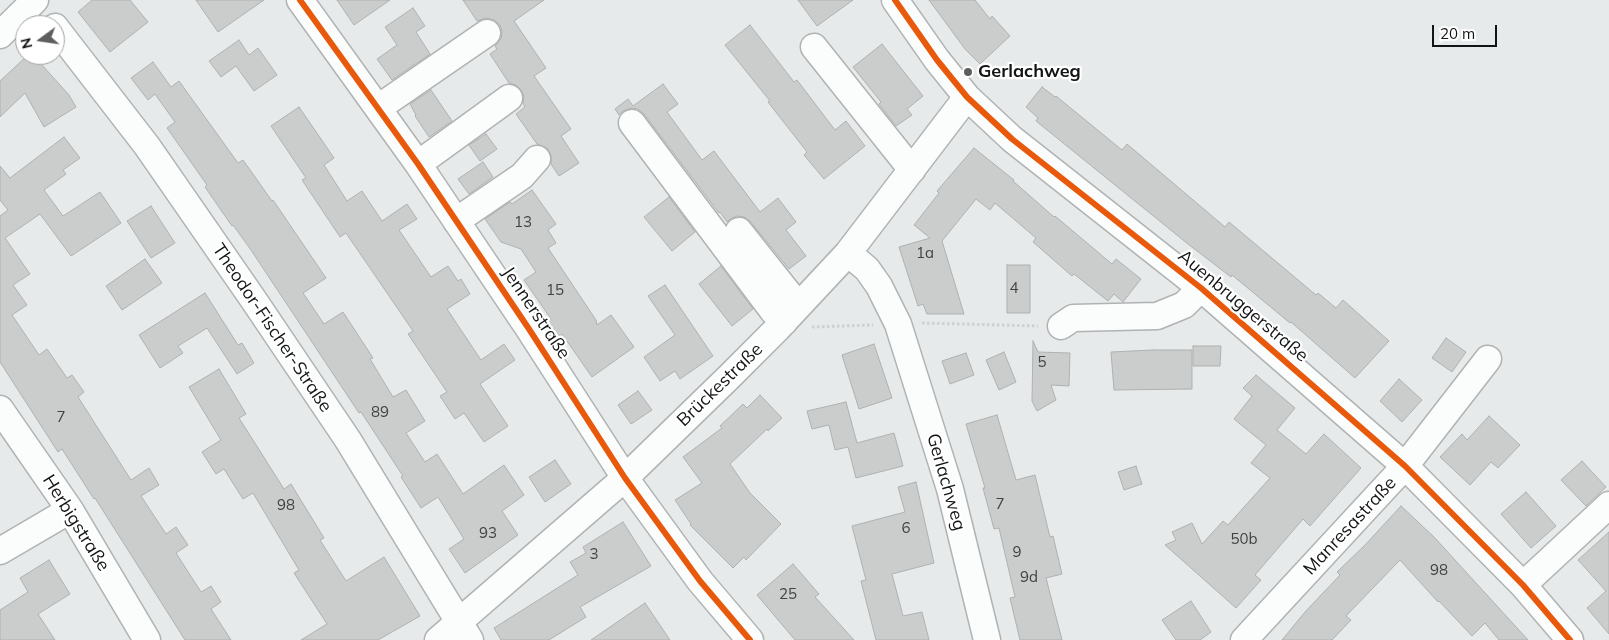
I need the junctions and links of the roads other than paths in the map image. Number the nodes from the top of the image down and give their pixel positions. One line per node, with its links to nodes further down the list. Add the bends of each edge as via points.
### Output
1 (34, 0): 4 (street, Theodor-Fischer-Straße); 5 (street)
2 (300, 0): 11 (street, Jennerstraße)
3 (894, 0): 9 (street, Auenbruggerstraße)
4 (46, 15)
5 (0, 34)
6 (487, 34): 11 (street)
7 (65, 40): 31 (street, Theodor-Fischer-Straße, via 147,146 348,440)
8 (814, 47): 15 (street)
9 (967, 97): 15 (street, Brückestraße); 20 (street, Auenbruggerstraße, via 1012,139)
10 (510, 98): 14 (street)
11 (378, 108): 14 (street, Jennerstraße)
12 (632, 123): 21 (street, via 773,311)
13 (537, 159): 17 (street, via 522,176)
14 (418, 164): 17 (street, Jennerstraße)
15 (912, 170): 19 (street, Brückestraße)
16 (688, 182): 21 (street)
17 (456, 221): 26 (street, Jennerstraße)
18 (739, 231): 21 (street, via 789,294)
19 (848, 253): 21 (street, Brückestraße); 35 (street, Gerlachweg, via 879,286 898,324 950,489)
20 (1201, 288): 22 (street, via 1184,305 1157,316 1073,318); 25 (street, Auenbruggerstraße)
21 (788, 317): 26 (street, Brückestraße)
22 (1061, 326)
23 (1488, 360): 25 (street, Manresastraße)
24 (0, 409): 28 (street, Herbigstraße)
25 (1405, 466): 30 (street, Auenbruggerstraße); 36 (street, Manresastraße)
26 (625, 478): 31 (street, Brückestraße); 34 (street, Jennerstraße, via 700,581)
27 (1609, 505): 30 (street)
28 (70, 510): 29 (street); 32 (street, Herbigstraße)
29 (0, 551)
30 (1524, 585): 37 (street, Auenbruggerstraße)
31 (465, 631): 33 (street, Brückestraße)
32 (147, 640)
33 (438, 640)
34 (750, 640)
35 (987, 640)
36 (1244, 640)
37 (1570, 640)

